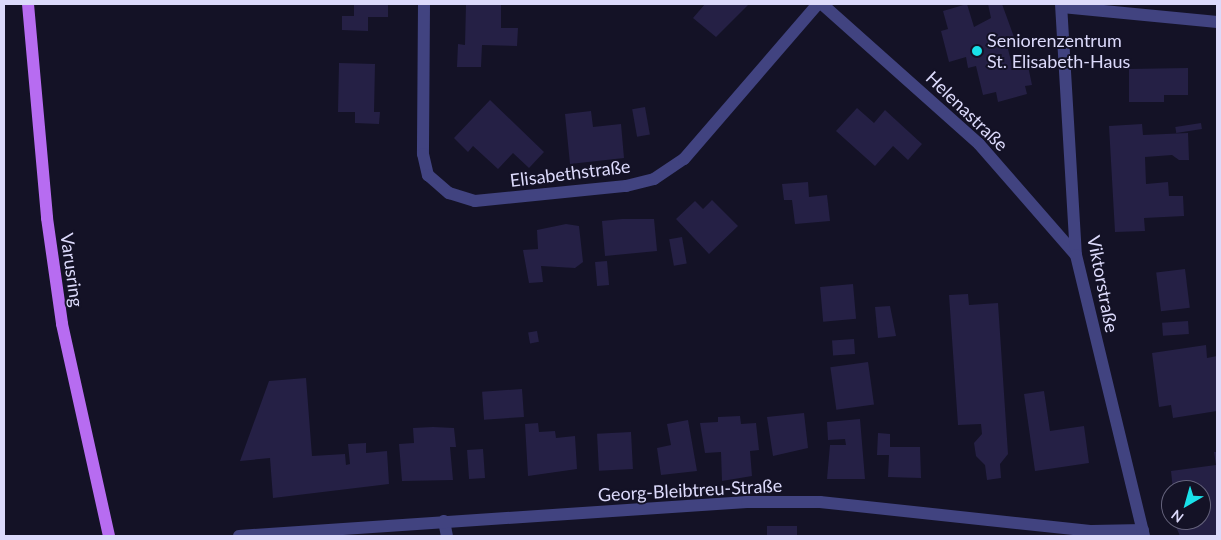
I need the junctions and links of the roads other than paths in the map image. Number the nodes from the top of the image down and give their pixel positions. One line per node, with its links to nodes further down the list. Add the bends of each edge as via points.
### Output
1 (28, 4): 10 (main road, Varusring, via 47,218 62,324)
2 (424, 4): 3 (street, Elisabethstraße, via 424,154 428,175 449,193 475,201 626,186 654,179 684,159)
3 (818, 4)
4 (822, 4): 7 (street, Helenastraße, via 979,144)
5 (1062, 6): 6 (street); 7 (street, Viktorstraße)
6 (1217, 22)
7 (1076, 255): 9 (street, Viktorstraße)
8 (444, 521): 9 (street, Georg-Bleibtreu-Straße, via 747,502 820,502 1092,531); 11 (street, Georg-Bleibtreu-Straße); 12 (street)
9 (1143, 533)
10 (109, 536)
11 (239, 536)
12 (447, 536)

